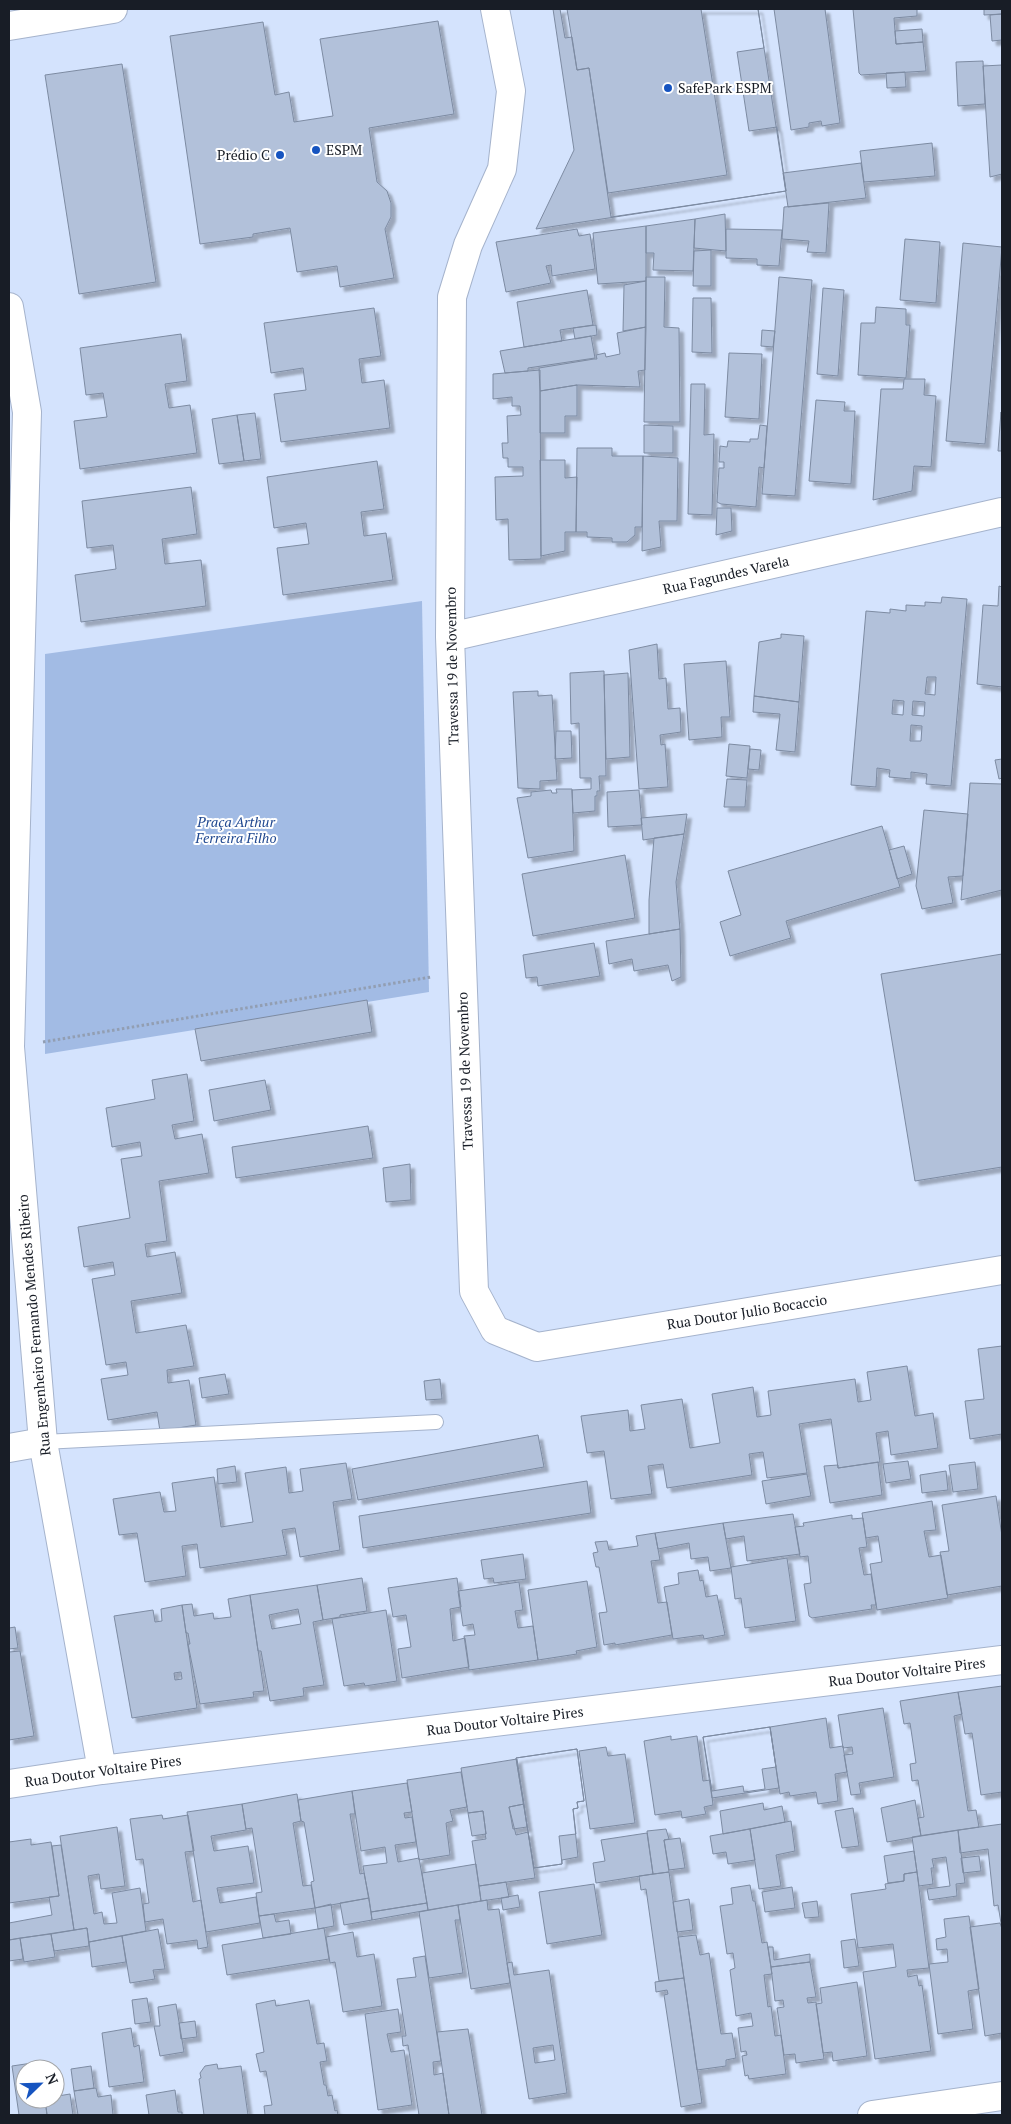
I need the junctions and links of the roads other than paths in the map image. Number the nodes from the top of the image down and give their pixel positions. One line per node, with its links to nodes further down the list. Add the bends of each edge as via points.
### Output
1 (113, 9): 3 (street)
2 (495, 9): 6 (street, Travessa 19 de Novembro, via 511,91 502,169 468,245 452,297)
3 (9, 26)
4 (9, 308): 7 (street, Rua Engenheiro Fernando Mendes Ribeiro, via 27,412)
5 (1002, 512): 6 (street, Rua Fagundes Varela)
6 (450, 637): 9 (street, Travessa 19 de Novembro, via 474,1291)
7 (14, 711): 11 (street, Rua Engenheiro Fernando Mendes Ribeiro, via 10,1047)
8 (1002, 1270): 9 (street, Rua Doutor Julio Bocaccio, via 537,1347)
9 (494, 1330)
10 (436, 1422): 11 (lane)
11 (43, 1442): 12 (street); 14 (street, Rua Engenheiro Fernando Mendes Ribeiro)
12 (9, 1448)
13 (1002, 1660): 14 (street, Rua Doutor Voltaire Pires)
14 (102, 1770): 15 (street, Rua Doutor Voltaire Pires)
15 (9, 1784)
16 (1002, 2096): 17 (street)
17 (872, 2115)

